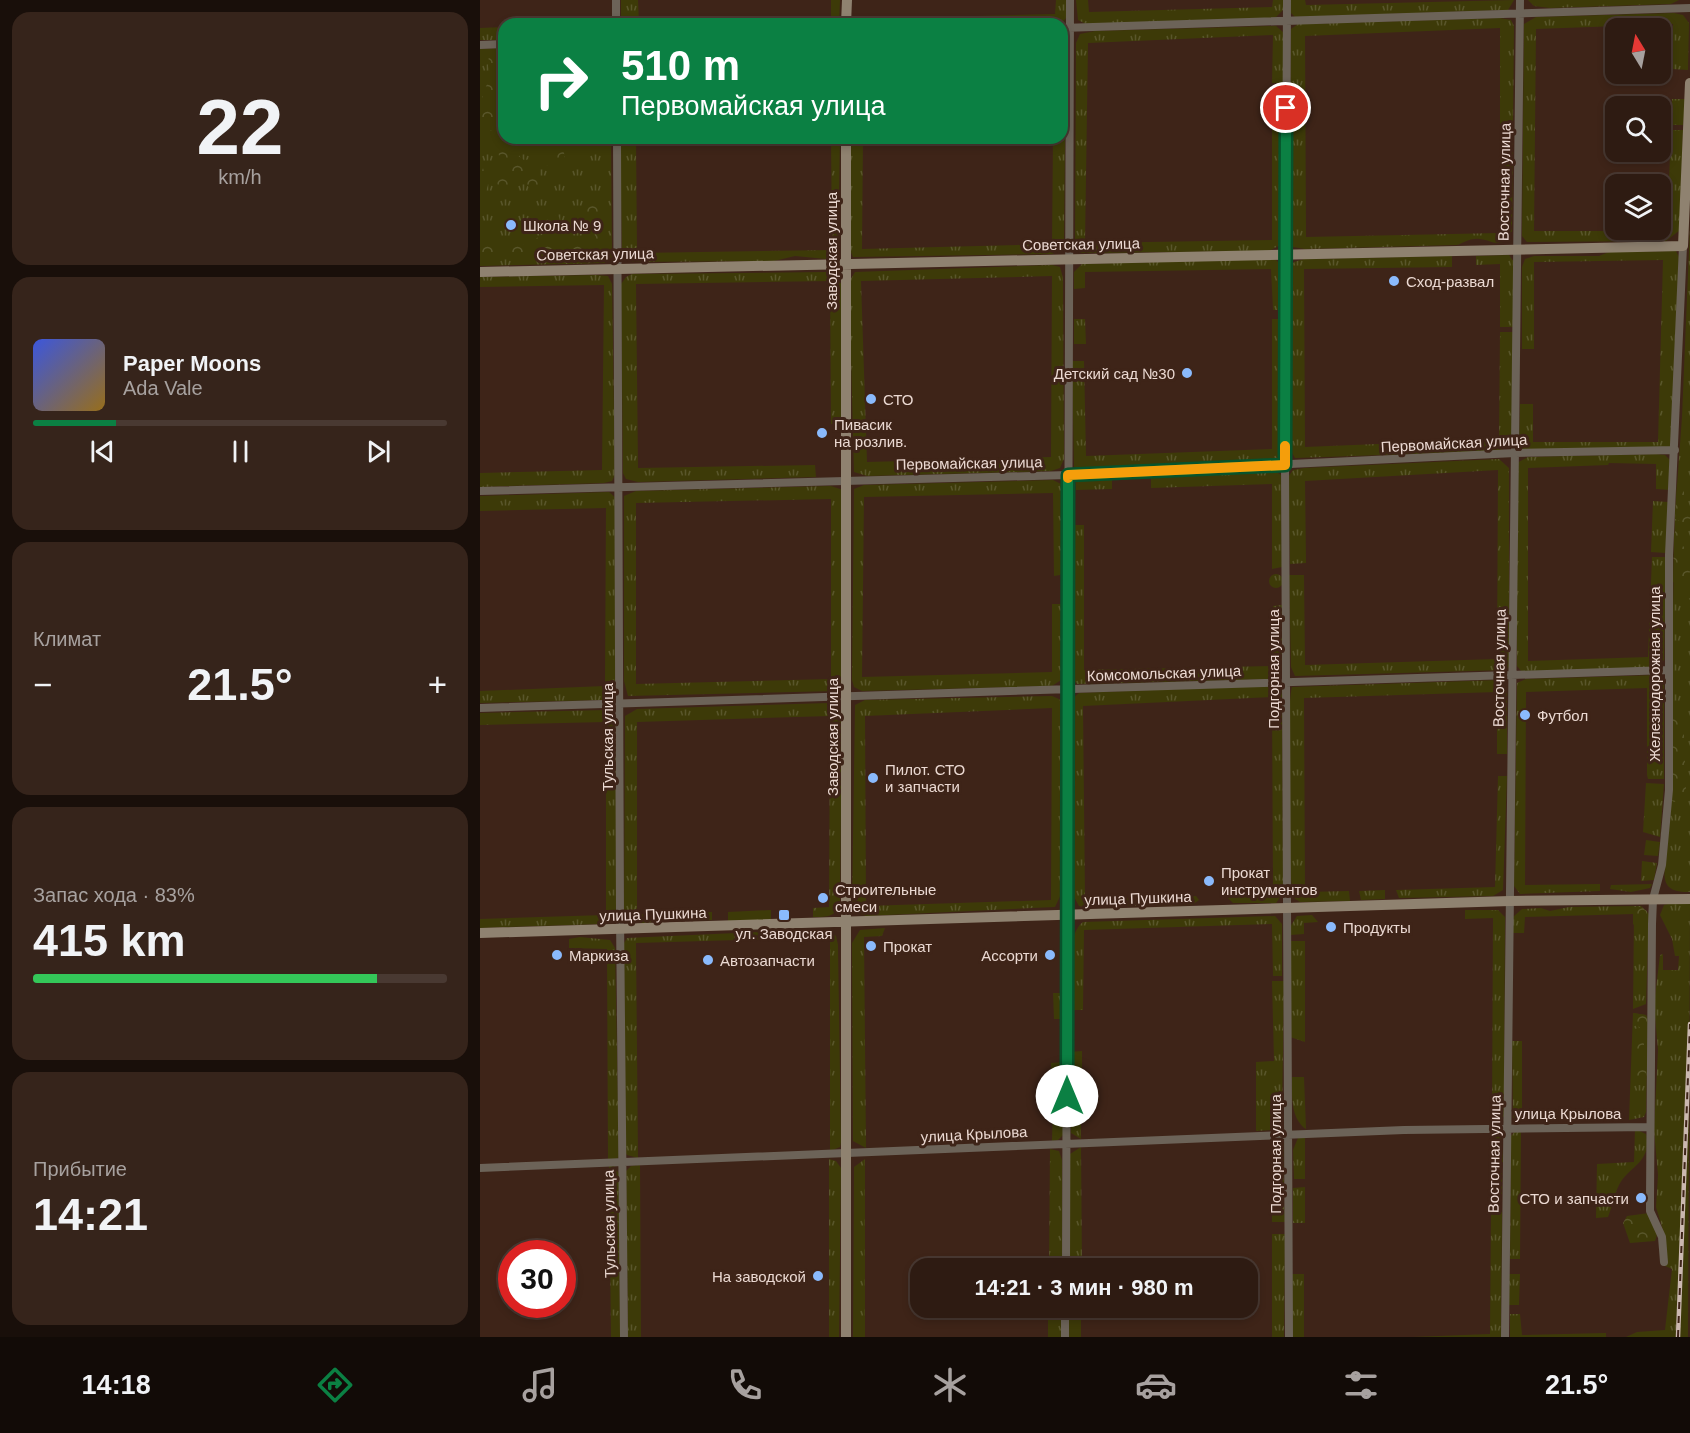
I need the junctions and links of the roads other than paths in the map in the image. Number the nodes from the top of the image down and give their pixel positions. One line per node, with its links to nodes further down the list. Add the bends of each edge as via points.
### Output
1 (616, 0): 8 (street)
2 (847, 0): 9 (main road)
3 (1071, 0): 10 (street)
4 (1287, 0): 11 (street, Подгорная улица)
5 (1520, 0): 7 (street, Восточная улица)
6 (1690, 8): 7 (street)
7 (1520, 14): 11 (street); 20 (street, Восточная улица)
8 (616, 18)
9 (846, 18)
10 (1068, 18)
11 (1287, 21): 12 (street); 21 (street, Подгорная улица)
12 (1068, 28)
13 (498, 44): 14 (street)
14 (480, 45)
15 (1690, 83): 19 (main road, Железнодорожная улица)
16 (617, 144): 24 (street, Тульская улица)
17 (846, 144): 23 (main road, Заводская улица)
18 (1068, 144): 22 (street)
19 (1683, 246): 20 (main road, Советская улица); 26 (street, Железнодорожная улица)
20 (1517, 250): 21 (main road, Советская улица); 27 (street, Восточная улица)
21 (1286, 255): 22 (main road, Советская улица); 28 (street, Подгорная улица)
22 (1070, 260): 23 (main road, Советская улица); 29 (street)
23 (846, 265): 24 (main road, Советская улица); 30 (main road, Заводская улица)
24 (618, 269): 25 (main road, Советская улица); 31 (street, Тульская улица)
25 (480, 272)
26 (1675, 450): 27 (street, Первомайская улица); 33 (street, Железнодорожная улица)
27 (1515, 453): 28 (street, Первомайская улица); 34 (street, Восточная улица)
28 (1285, 465): 29 (street, Первомайская улица); 35 (street, Подгорная улица)
29 (1068, 475): 30 (street, Первомайская улица); 36 (street)
30 (848, 479): 31 (street, Первомайская улица); 37 (main road, Заводская улица)
31 (618, 487): 32 (street, Первомайская улица); 38 (street, Тульская улица)
32 (480, 491)
33 (1669, 670): 34 (street, Комсомольская улица); 40 (street, Железнодорожная улица, via 1668,790 1662,865)
34 (1513, 677): 35 (street, Комсомольская улица); 42 (street, Восточная улица)
35 (1287, 683): 36 (street, Комсомольская улица); 43 (street, Подгорная улица)
36 (1067, 690): 37 (street, Комсомольская улица); 44 (street)
37 (848, 696): 38 (street, Комсомольская улица); 45 (main road, Заводская улица)
38 (620, 704): 39 (street, Комсомольская улица); 46 (street, Тульская улица)
39 (480, 708)
40 (1653, 899): 41 (main road, улица Пушкина); 42 (main road, улица Пушкина); 49 (street, Железнодорожная улица)
41 (1690, 899)
42 (1510, 902): 43 (main road, улица Пушкина); 48 (street, Восточная улица)
43 (1287, 908): 44 (main road, улица Пушкина); 50 (street, Подгорная улица)
44 (1068, 916): 45 (main road, улица Пушкина); 51 (street)
45 (846, 923): 46 (main road, улица Пушкина); 52 (main road, Заводская улица)
46 (620, 930): 47 (main road, улица Пушкина); 53 (street, Тульская улица)
47 (480, 933)
48 (1507, 1127): 49 (street, улица Крылова); 50 (street, улица Крылова); 62 (street, Восточная улица)
49 (1649, 1127): 56 (street, Железнодорожная улица, via 1650,1210 1662,1237)
50 (1288, 1135): 51 (street, улица Крылова); 61 (street, Подгорная улица)
51 (1067, 1143): 52 (street, улица Крылова); 55 (street)
52 (847, 1153): 53 (street, улица Крылова); 59 (main road, Заводская улица)
53 (622, 1161): 54 (street, улица Крылова); 58 (street, Тульская улица)
54 (480, 1168)
55 (1066, 1258)
56 (1664, 1262)
57 (1065, 1318): 60 (street)
58 (624, 1337)
59 (846, 1337)
60 (1065, 1337)
61 (1289, 1337)
62 (1505, 1337)

